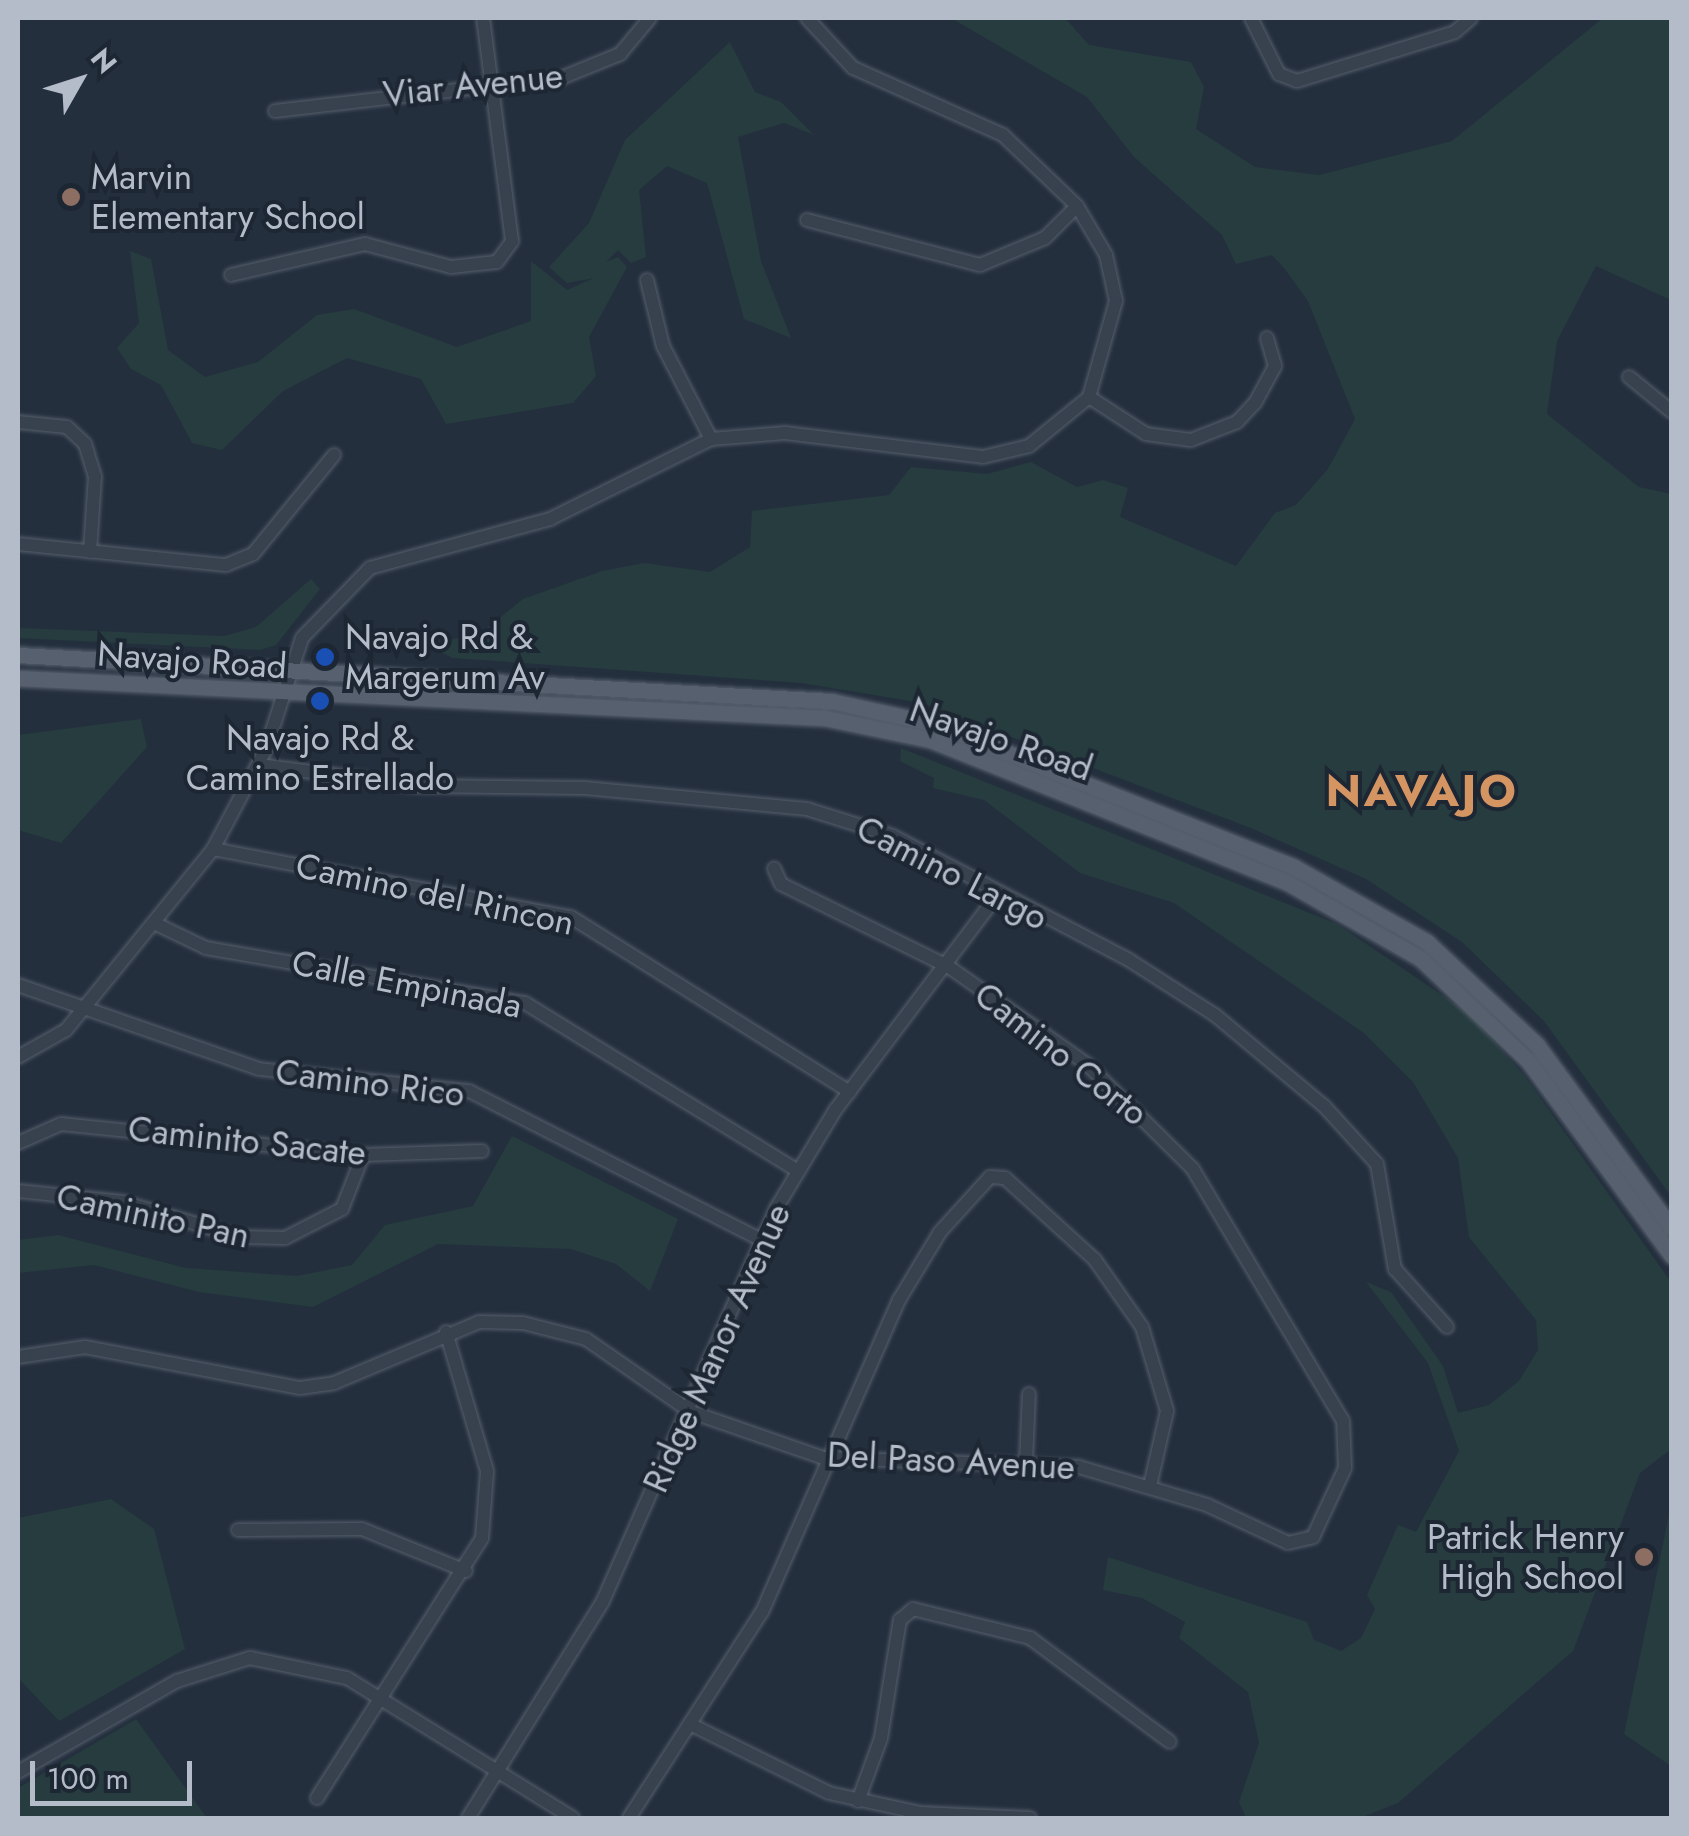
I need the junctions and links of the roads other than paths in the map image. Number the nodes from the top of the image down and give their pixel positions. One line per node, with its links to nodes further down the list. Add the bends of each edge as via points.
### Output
1 (483, 18): 6 (street)
2 (650, 18): 6 (street, Viar Avenue, via 594,68)
3 (807, 18): 8 (street, via 853,68 1003,134)
4 (1252, 18): 5 (street, via 1280,74 1319,75 1456,32)
5 (1471, 18)
6 (489, 89): 7 (street, Viar Avenue); 10 (street, via 510,248 497,262 450,267 365,244)
7 (275, 111)
8 (1077, 206): 9 (street, via 1016,256 980,265); 14 (street, via 1106,255 1116,301)
9 (807, 220)
10 (231, 275)
11 (647, 280): 17 (street, via 662,346)
12 (1267, 338): 14 (street, via 1276,366 1255,403 1236,422 1191,440 1146,434)
13 (1629, 377): 15 (street)
14 (1089, 397): 17 (street, via 1029,446 984,458 785,433)
15 (1672, 412)
16 (18, 422): 20 (street, via 66,428 85,444 95,476)
17 (712, 439): 23 (street, via 550,519 370,568 326,603)
18 (334, 455): 20 (street, via 253,554 226,565)
19 (18, 544): 20 (street)
20 (90, 552)
21 (18, 656): 22 (main road, Navajo Road)
22 (130, 664): 23 (main road, Navajo Road); 25 (main road)
23 (284, 674): 26 (street); 42 (main road, Navajo Road, via 831,701 935,724 1054,770 1294,867 1426,942 1536,1045)
24 (18, 678): 25 (main road, Navajo Road)
25 (130, 687): 26 (main road, Navajo Road)
26 (282, 697): 27 (street); 44 (main road, Navajo Road, via 826,718 931,740 1066,792 1288,882 1421,959 1530,1062)
27 (260, 765): 28 (street); 30 (street, Camino Largo, via 417,786 585,788 806,810 893,836)
28 (213, 849): 31 (street); 36 (street, Camino del Rincon, via 570,917)
29 (774, 868): 32 (street, Camino Corto, via 780,884)
30 (996, 896): 32 (street, Ridge Manor Avenue); 45 (street, Camino Largo, via 1128,960 1216,1015 1324,1106 1378,1164 1395,1269)
31 (156, 924): 34 (street); 40 (street, Calle Empinada, via 206,948 524,1003)
32 (948, 967): 36 (street, Ridge Manor Avenue); 54 (street, Camino Corto, via 1140,1110 1215,1202 1342,1421 1345,1468)
33 (18, 985): 34 (street, Camino Rico)
34 (84, 1007): 35 (street, via 66,1030); 43 (street, Camino Rico, via 259,1070 470,1091)
35 (18, 1057)
36 (850, 1092): 40 (street, Ridge Manor Avenue)
37 (18, 1143): 39 (street, Caminito Sacate, via 61,1124)
38 (482, 1151): 39 (street, Caminito Sacate)
39 (363, 1156): 41 (street, Caminito Pan, via 342,1209 285,1238 240,1237 123,1202)
40 (798, 1171): 43 (street, Ridge Manor Avenue)
41 (18, 1191)
42 (1672, 1229)
43 (764, 1241): 49 (street, Ridge Manor Avenue)
44 (1672, 1256)
45 (1447, 1327)
46 (446, 1332): 47 (street, Del Paso Avenue, via 368,1371 300,1388 84,1347); 49 (street, Del Paso Avenue, via 523,1323 586,1339); 55 (street, via 487,1471 482,1538)
47 (18, 1357)
48 (1029, 1394): 51 (street)
49 (691, 1412): 50 (street, Del Paso Avenue); 60 (street, Ridge Manor Avenue, via 602,1603)
50 (824, 1458): 51 (street, Del Paso Avenue); 52 (street, via 940,1232 980,1182 997,1176 1095,1260 1142,1327 1167,1411); 57 (street, via 762,1612)
51 (1026, 1462): 52 (street, Del Paso Avenue)
52 (1150, 1486): 54 (street, Del Paso Avenue, via 1288,1543)
53 (238, 1530): 55 (street, via 362,1529)
54 (1318, 1532)
55 (466, 1571): 56 (street)
56 (386, 1700): 59 (street, via 347,1678 250,1658 177,1681); 60 (street); 61 (street)
57 (690, 1724): 62 (street); 65 (street)
58 (1170, 1742): 62 (street, via 1030,1638 913,1609 900,1620 881,1738)
59 (18, 1772)
60 (496, 1773): 63 (street, Ridge Manor Avenue); 64 (street)
61 (316, 1798)
62 (858, 1801): 66 (street)
63 (468, 1818)
64 (573, 1818)
65 (629, 1818)
66 (1030, 1818)

